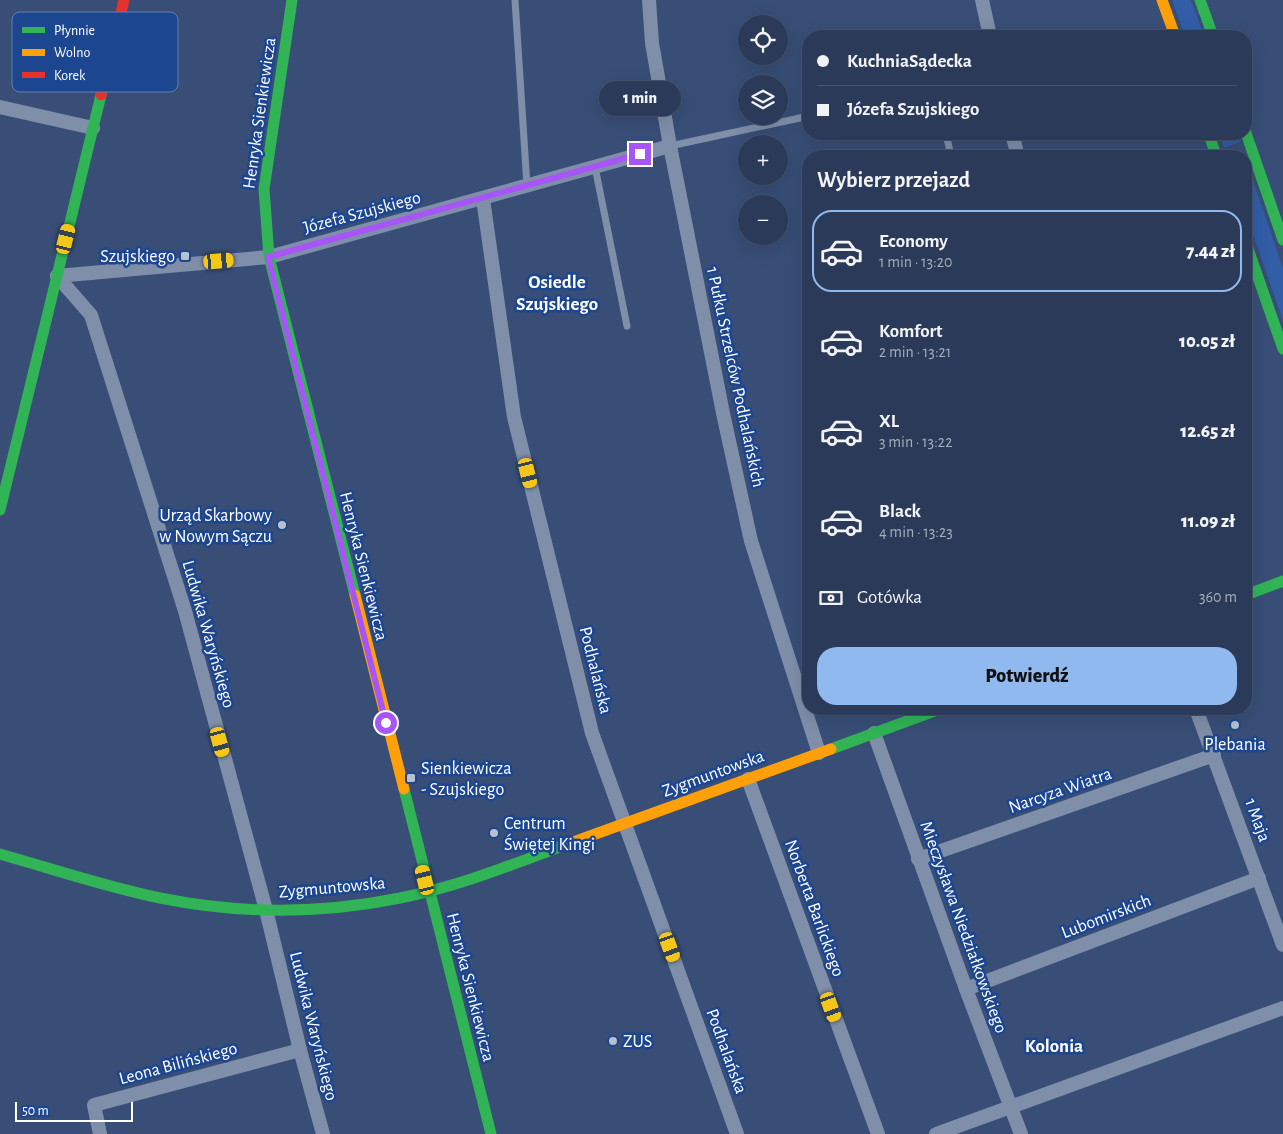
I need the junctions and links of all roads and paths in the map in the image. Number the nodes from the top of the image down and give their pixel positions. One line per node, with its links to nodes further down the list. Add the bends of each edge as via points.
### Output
1 (292, 0): 20 (street, Henryka Sienkiewicza, via 264,189)
2 (515, 0): 17 (lane)
3 (649, 0): 14 (street, 1 Pułku Strzelców Podhalańskich, via 652,43)
4 (982, 0): 7 (street)
5 (1162, 0): 8 (street)
6 (1200, 0): 9 (street)
7 (989, 30)
8 (1173, 30)
9 (1211, 30)
10 (102, 92): 13 (street)
11 (0, 107): 13 (street)
12 (802, 118): 14 (lane)
13 (93, 128): 22 (street)
14 (670, 146): 16 (street, Józefa Szujskiego); 28 (street, 1 Pułku Strzelców Podhalańskich, via 751,541)
15 (1252, 150): 19 (street)
16 (594, 167): 17 (street, Józefa Szujskiego); 23 (lane)
17 (527, 186): 18 (street, Józefa Szujskiego)
18 (483, 199): 20 (street, Józefa Szujskiego); 36 (street, Podhalańska, via 514,417 592,732)
19 (1283, 240)
20 (268, 257): 22 (street, Józefa Szujskiego); 40 (street, Henryka Sienkiewicza)
21 (1252, 260): 24 (street)
22 (57, 276): 25 (street); 41 (street, Ludwika Waryńskiego, via 90,316 185,611)
23 (627, 326)
24 (1283, 349)
25 (0, 510)
26 (1283, 581): 27 (street)
27 (1252, 593)
28 (802, 700)
29 (807, 715): 33 (street, 1 Pułku Strzelców Podhalańskich)
30 (924, 715): 32 (street, Zygmuntowska)
31 (1198, 715): 34 (street, 1 Maja)
32 (874, 733): 33 (street, Zygmuntowska); 38 (street, Mieczysława Niedziałkowskiego)
33 (819, 753): 35 (street, Zygmuntowska)
34 (1214, 755): 38 (street, Narcyza Wiatra); 39 (street, 1 Maja)
35 (748, 779): 36 (street, Zygmuntowska); 51 (street, Norberta Barlickiego)
36 (626, 822): 40 (street, Zygmuntowska); 50 (street, Podhalańska)
37 (0, 854): 41 (street, Zygmuntowska, via 143,894 185,902)
38 (918, 859): 43 (street, Mieczysława Niedziałkowskiego)
39 (1259, 878): 42 (street, 1 Maja); 43 (street, Lubomirskich)
40 (429, 893): 41 (street, Zygmuntowska, via 348,907); 49 (street, Henryka Sienkiewicza)
41 (266, 910): 45 (street, Ludwika Waryńskiego)
42 (1283, 945)
43 (966, 989): 46 (street, Mieczysława Niedziałkowskiego)
44 (1283, 1008): 46 (street)
45 (300, 1050): 47 (street, Leona Bilińskiego, via 94,1106); 48 (street, Ludwika Waryńskiego)
46 (1012, 1108): 52 (street); 53 (street, Mieczysława Niedziałkowskiego)
47 (100, 1134)
48 (323, 1134)
49 (491, 1134)
50 (737, 1134)
51 (878, 1134)
52 (936, 1134)
53 (1021, 1134)

